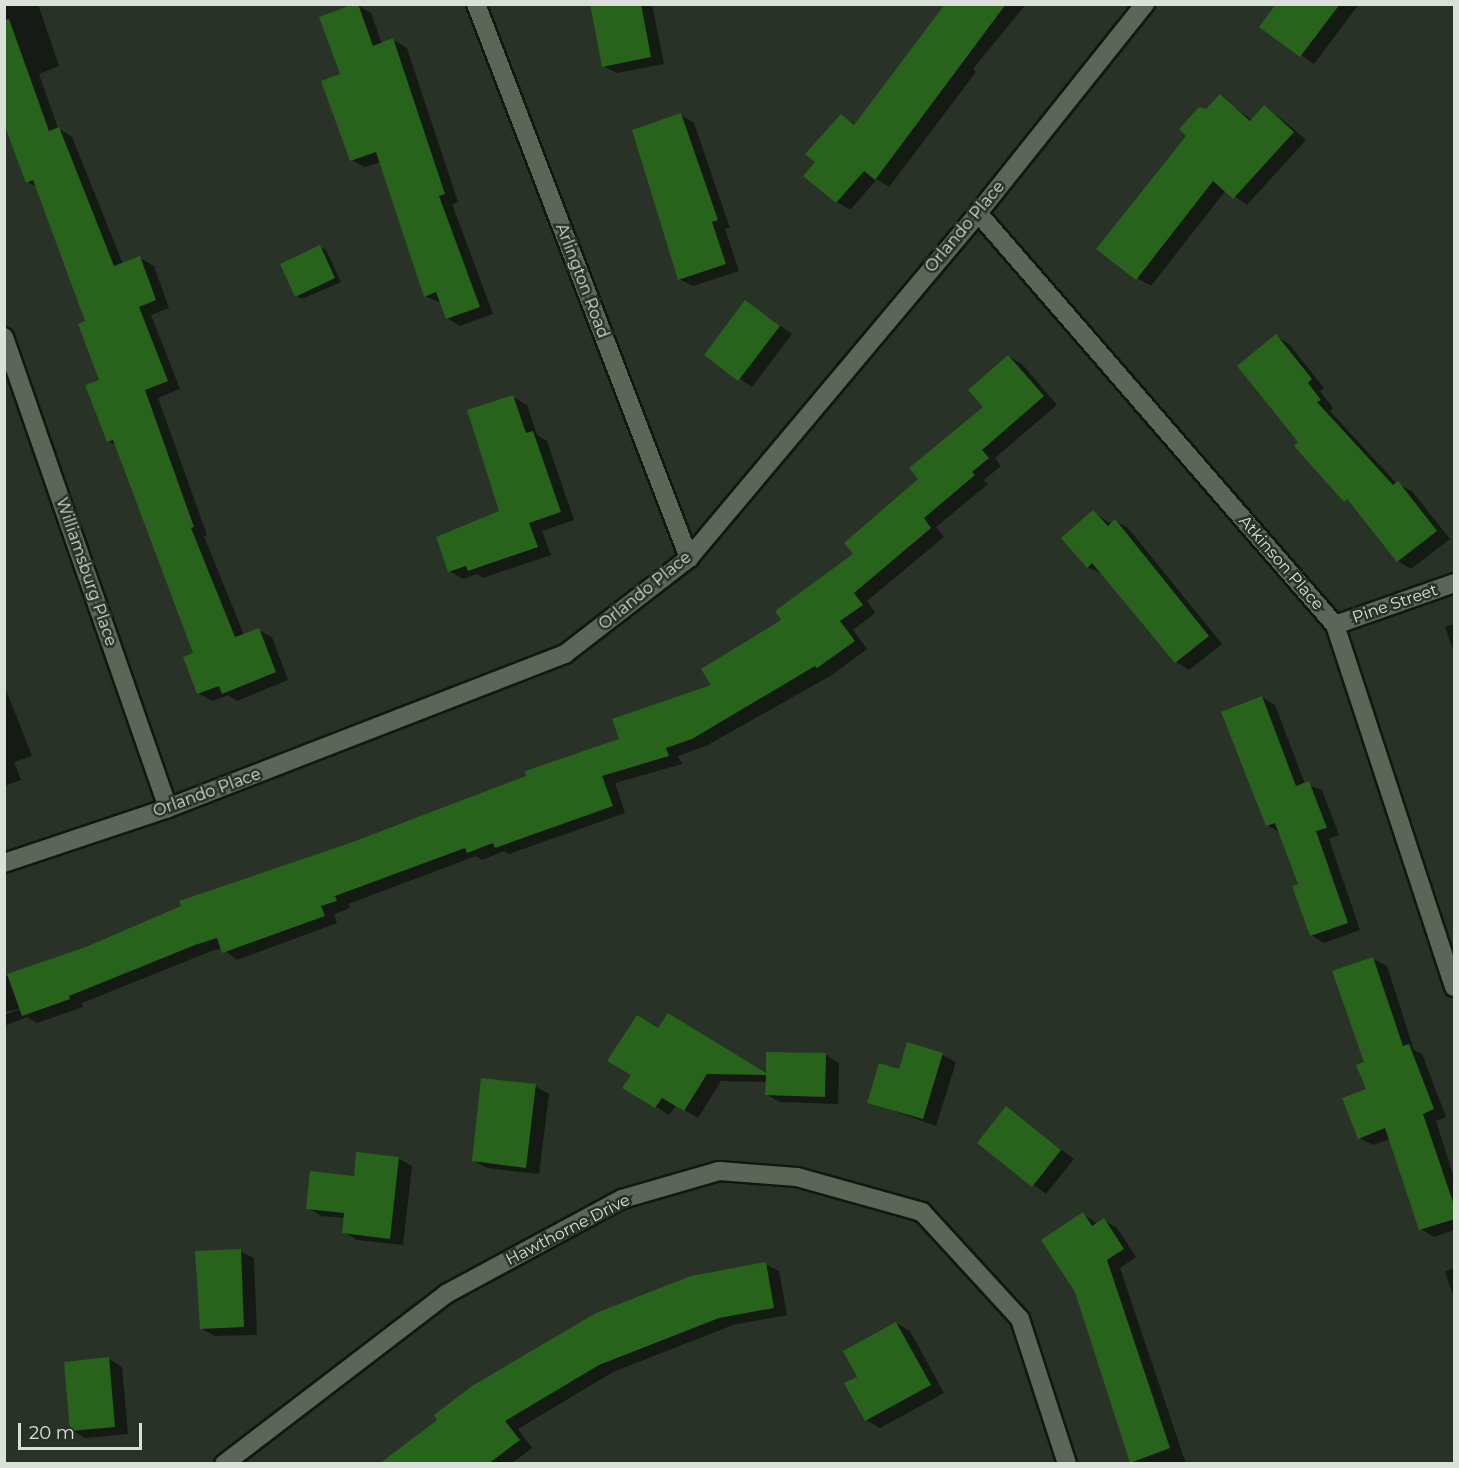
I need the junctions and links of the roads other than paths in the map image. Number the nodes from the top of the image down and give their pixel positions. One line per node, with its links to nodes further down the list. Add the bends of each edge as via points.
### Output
1 (476, 4): 5 (street, Arlington Road)
2 (1145, 4): 3 (street, Orlando Place)
3 (978, 213): 5 (street, Orlando Place); 7 (street, Atkinson Place)
4 (4, 337): 8 (street, Williamsburg Place)
5 (689, 558): 8 (street, Orlando Place, via 565,654)
6 (1455, 583): 7 (street, Pine Street)
7 (1335, 625): 10 (street, Atkinson Place)
8 (168, 808): 9 (street, Orlando Place)
9 (4, 863)
10 (1455, 987)
11 (224, 1464): 12 (street, Hawthorne Drive, via 446,1294 622,1199 719,1171 797,1177 922,1212 1020,1319)
12 (1067, 1464)

